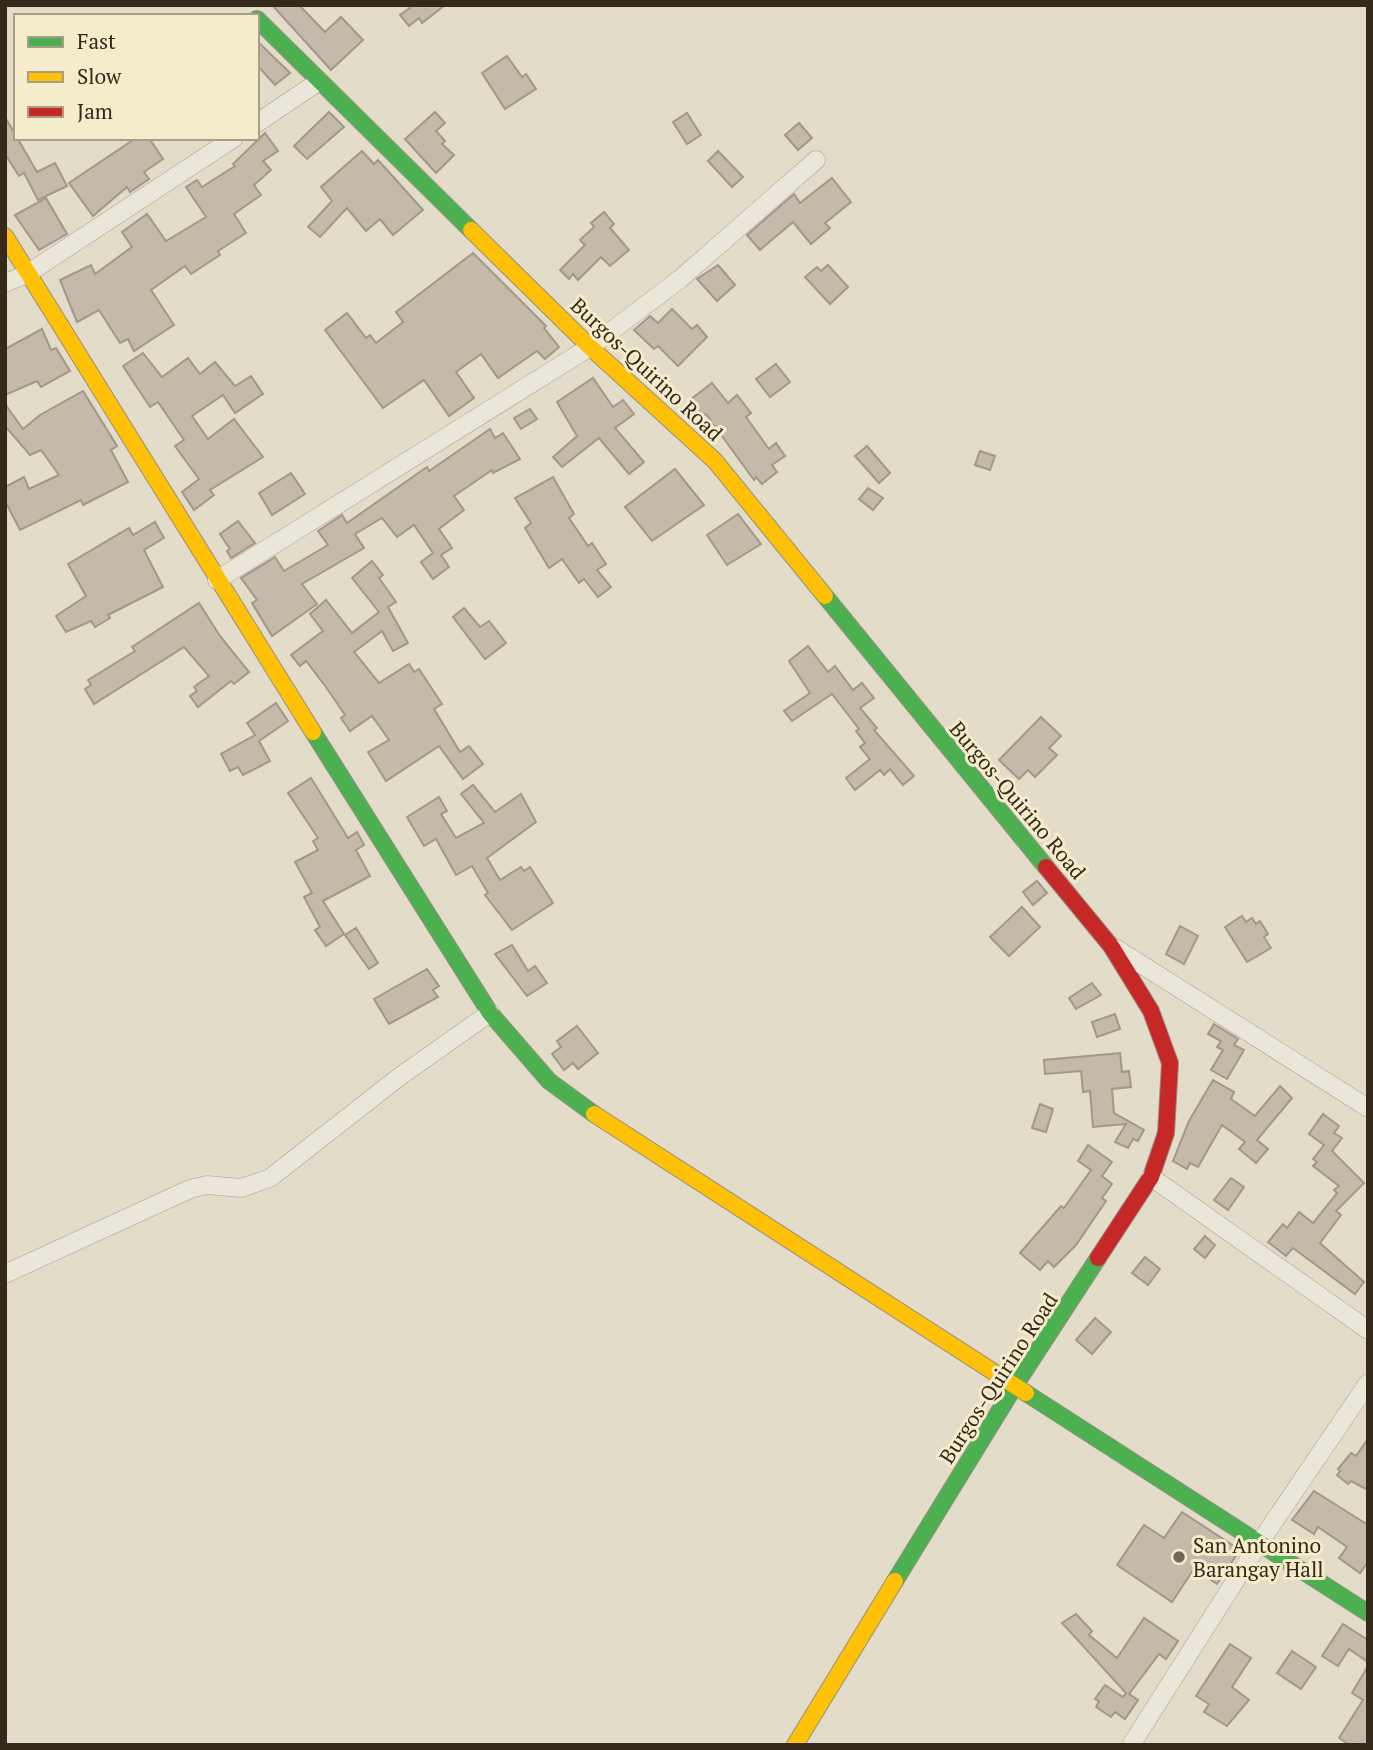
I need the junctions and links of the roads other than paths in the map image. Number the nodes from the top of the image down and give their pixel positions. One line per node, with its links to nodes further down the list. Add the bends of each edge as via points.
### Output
1 (259, 20): 2 (street, Burgos-Quirino Road)
2 (318, 82): 3 (street); 9 (street, Burgos-Quirino Road)
3 (259, 122)
4 (231, 140): 7 (street)
5 (816, 160): 9 (street, via 680,279)
6 (5, 236): 7 (street)
7 (27, 274): 8 (street); 10 (street)
8 (5, 283)
9 (590, 347): 10 (street); 11 (street, Burgos-Quirino Road, via 715,461)
10 (217, 580): 12 (street)
11 (1111, 946): 13 (street); 14 (street, Burgos-Quirino Road, via 1151,1011 1170,1063 1166,1133)
12 (490, 1013): 15 (street, via 270,1178 241,1188 207,1185 190,1189); 18 (street, via 549,1081 597,1116)
13 (1368, 1108)
14 (1151, 1177): 16 (street); 18 (street, Burgos-Quirino Road)
15 (5, 1274)
16 (1368, 1330)
17 (1368, 1383): 19 (street)
18 (1016, 1384): 19 (street); 22 (street, Burgos-Quirino Road)
19 (1260, 1542): 20 (street); 21 (street)
20 (1368, 1613)
21 (1133, 1744)
22 (795, 1745)

